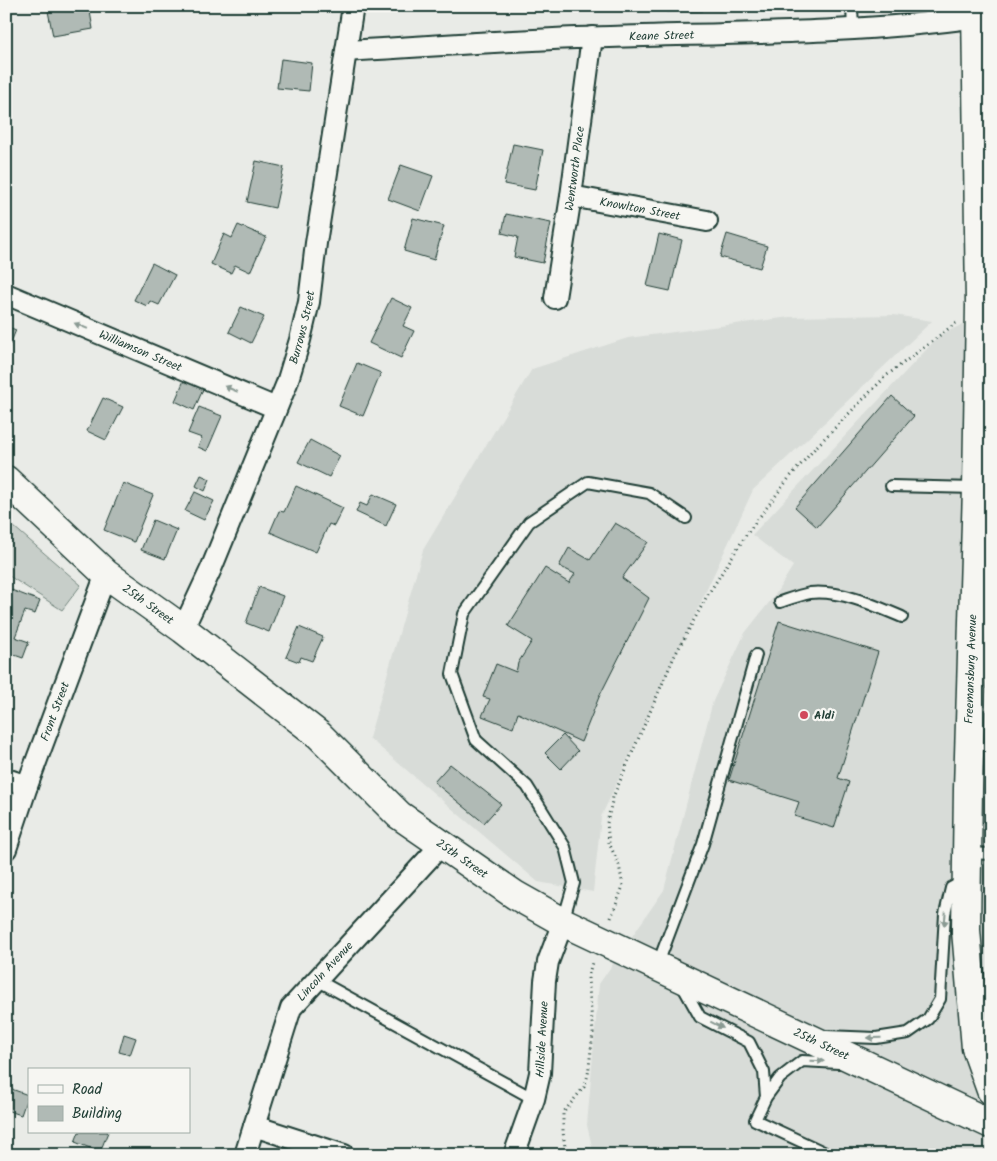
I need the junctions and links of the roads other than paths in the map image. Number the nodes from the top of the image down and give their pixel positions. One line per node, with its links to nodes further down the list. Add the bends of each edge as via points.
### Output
1 (353, 6): 6 (street, Burrows Street)
2 (852, 6): 4 (lane)
3 (977, 12): 4 (street, Keane Street, via 938,22); 7 (main road, Freemansburg Avenue)
4 (852, 30): 5 (street, Keane Street)
5 (592, 37): 6 (street, Keane Street); 8 (street, Wentworth Place)
6 (346, 50): 13 (street, Burrows Street, via 309,302 300,340)
7 (985, 183): 12 (main road, Freemansburg Avenue)
8 (571, 196): 9 (street, Knowlton Street); 11 (street, Wentworth Place)
9 (707, 221)
10 (6, 294): 13 (street, Williamson Street, one-way to 10)
11 (555, 298)
12 (985, 392): 15 (main road, Freemansburg Avenue)
13 (276, 408): 21 (street, Burrows Street, via 212,569)
14 (6, 480): 18 (main road, 25th Street)
15 (982, 484): 16 (lane); 27 (main road, Freemansburg Avenue, via 977,618)
16 (891, 486)
17 (686, 518): 29 (lane, via 649,493 588,482 529,522 464,614 452,674 476,740 527,786 565,847 574,883)
18 (106, 574): 21 (main road, 25th Street); 24 (street, Front Street)
19 (780, 602): 20 (lane, via 826,593 867,603)
20 (902, 617)
21 (183, 628): 25 (main road, 25th Street, via 319,735 399,814)
22 (756, 655): 30 (lane)
23 (6, 779): 24 (street)
24 (27, 786): 26 (street, Front Street)
25 (442, 844): 29 (main road, 25th Street, via 515,895); 31 (street, Lincoln Avenue)
26 (6, 849)
27 (979, 854): 28 (main road, Freemansburg Avenue)
28 (967, 880): 32 (lane, one-way to 32, via 951,888 945,914 940,999 928,1019 908,1033 876,1038); 34 (main road, Freemansburg Avenue, via 966,930 976,1048)
29 (563, 922): 30 (main road, 25th Street); 36 (street, Hillside Avenue, via 548,962 540,1073)
30 (667, 971): 32 (main road, 25th Street); 35 (lane, one-way to 35, via 700,1017 749,1042 764,1072)
31 (318, 980): 36 (lane); 38 (street, Lincoln Avenue, via 291,1008)
32 (803, 1035): 33 (main road, 25th Street)
33 (867, 1066): 35 (lane, one-way to 33, via 780,1078 802,1061); 37 (main road, 25th Street)
34 (991, 1090)
35 (766, 1097): 39 (lane, via 755,1120)
36 (534, 1099): 42 (street, Hillside Avenue)
37 (991, 1124)
38 (254, 1126): 40 (street, Lincoln Avenue); 41 (street)
39 (823, 1153)
40 (245, 1155)
41 (344, 1155)
42 (514, 1155)

